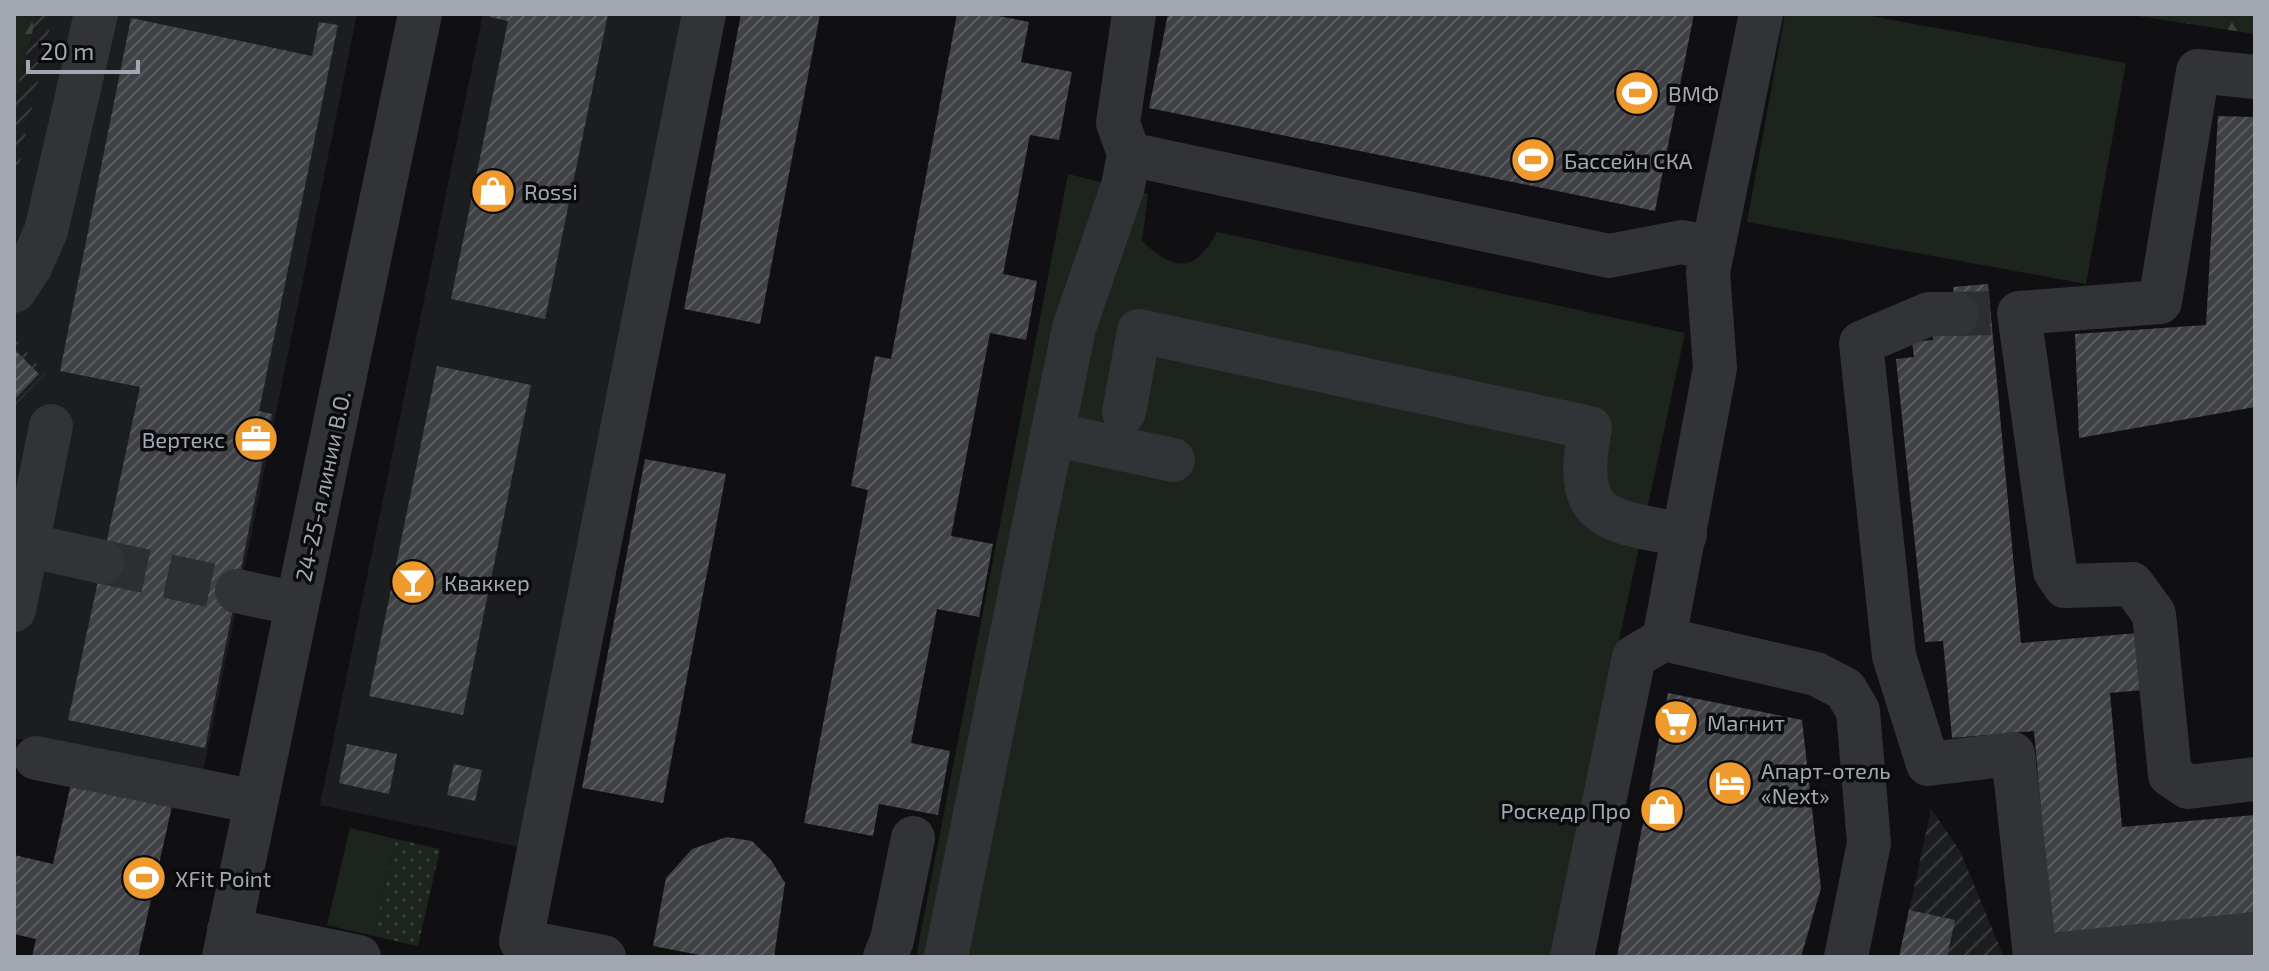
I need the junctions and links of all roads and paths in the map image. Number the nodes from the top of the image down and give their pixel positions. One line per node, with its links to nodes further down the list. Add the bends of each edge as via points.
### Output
1 (96, 14): 9 (street, via 46,231)
2 (704, 14): 29 (street, via 521,941)
3 (1134, 14): 7 (street, via 1118,123)
4 (1761, 14): 8 (street)
5 (411, 16): 19 (street, 24-25-я линии В.О.)
6 (2255, 77): 10 (street, via 2198,71 2160,302)
7 (1129, 154): 8 (street, via 1609,256 1682,242); 13 (street, via 1074,328)
8 (1713, 249): 15 (street, via 1708,272 1715,368)
9 (14, 291)
10 (1989, 313): 23 (street, via 2055,571 2065,586 2132,584 2154,614 2170,775 2188,787); 26 (street, via 1929,314 1861,343 1894,656 1928,764 2013,754 2035,957)
11 (1124, 412): 15 (street, via 1139,331 1590,428 1583,462 1586,490 1599,511 1620,522)
12 (51, 426): 16 (street)
13 (1052, 434): 14 (street); 31 (street)
14 (1173, 460)
15 (1685, 535): 21 (street)
16 (27, 545): 17 (street); 20 (street)
17 (103, 562)
18 (237, 591): 19 (street)
19 (297, 604): 24 (street, 24-25-я линии В.О.)
20 (14, 610)
21 (1664, 639): 32 (street, via 1634,657); 33 (street, via 1816,674 1845,689 1858,711 1869,843)
22 (36, 758): 24 (street)
23 (2255, 779)
24 (256, 802): 27 (street, 24-25-я линии В.О.)
25 (913, 838): 30 (street)
26 (2255, 934)
27 (226, 944): 28 (street)
28 (359, 957)
29 (604, 957)
30 (885, 957)
31 (946, 957)
32 (1572, 957)
33 (1846, 957)

